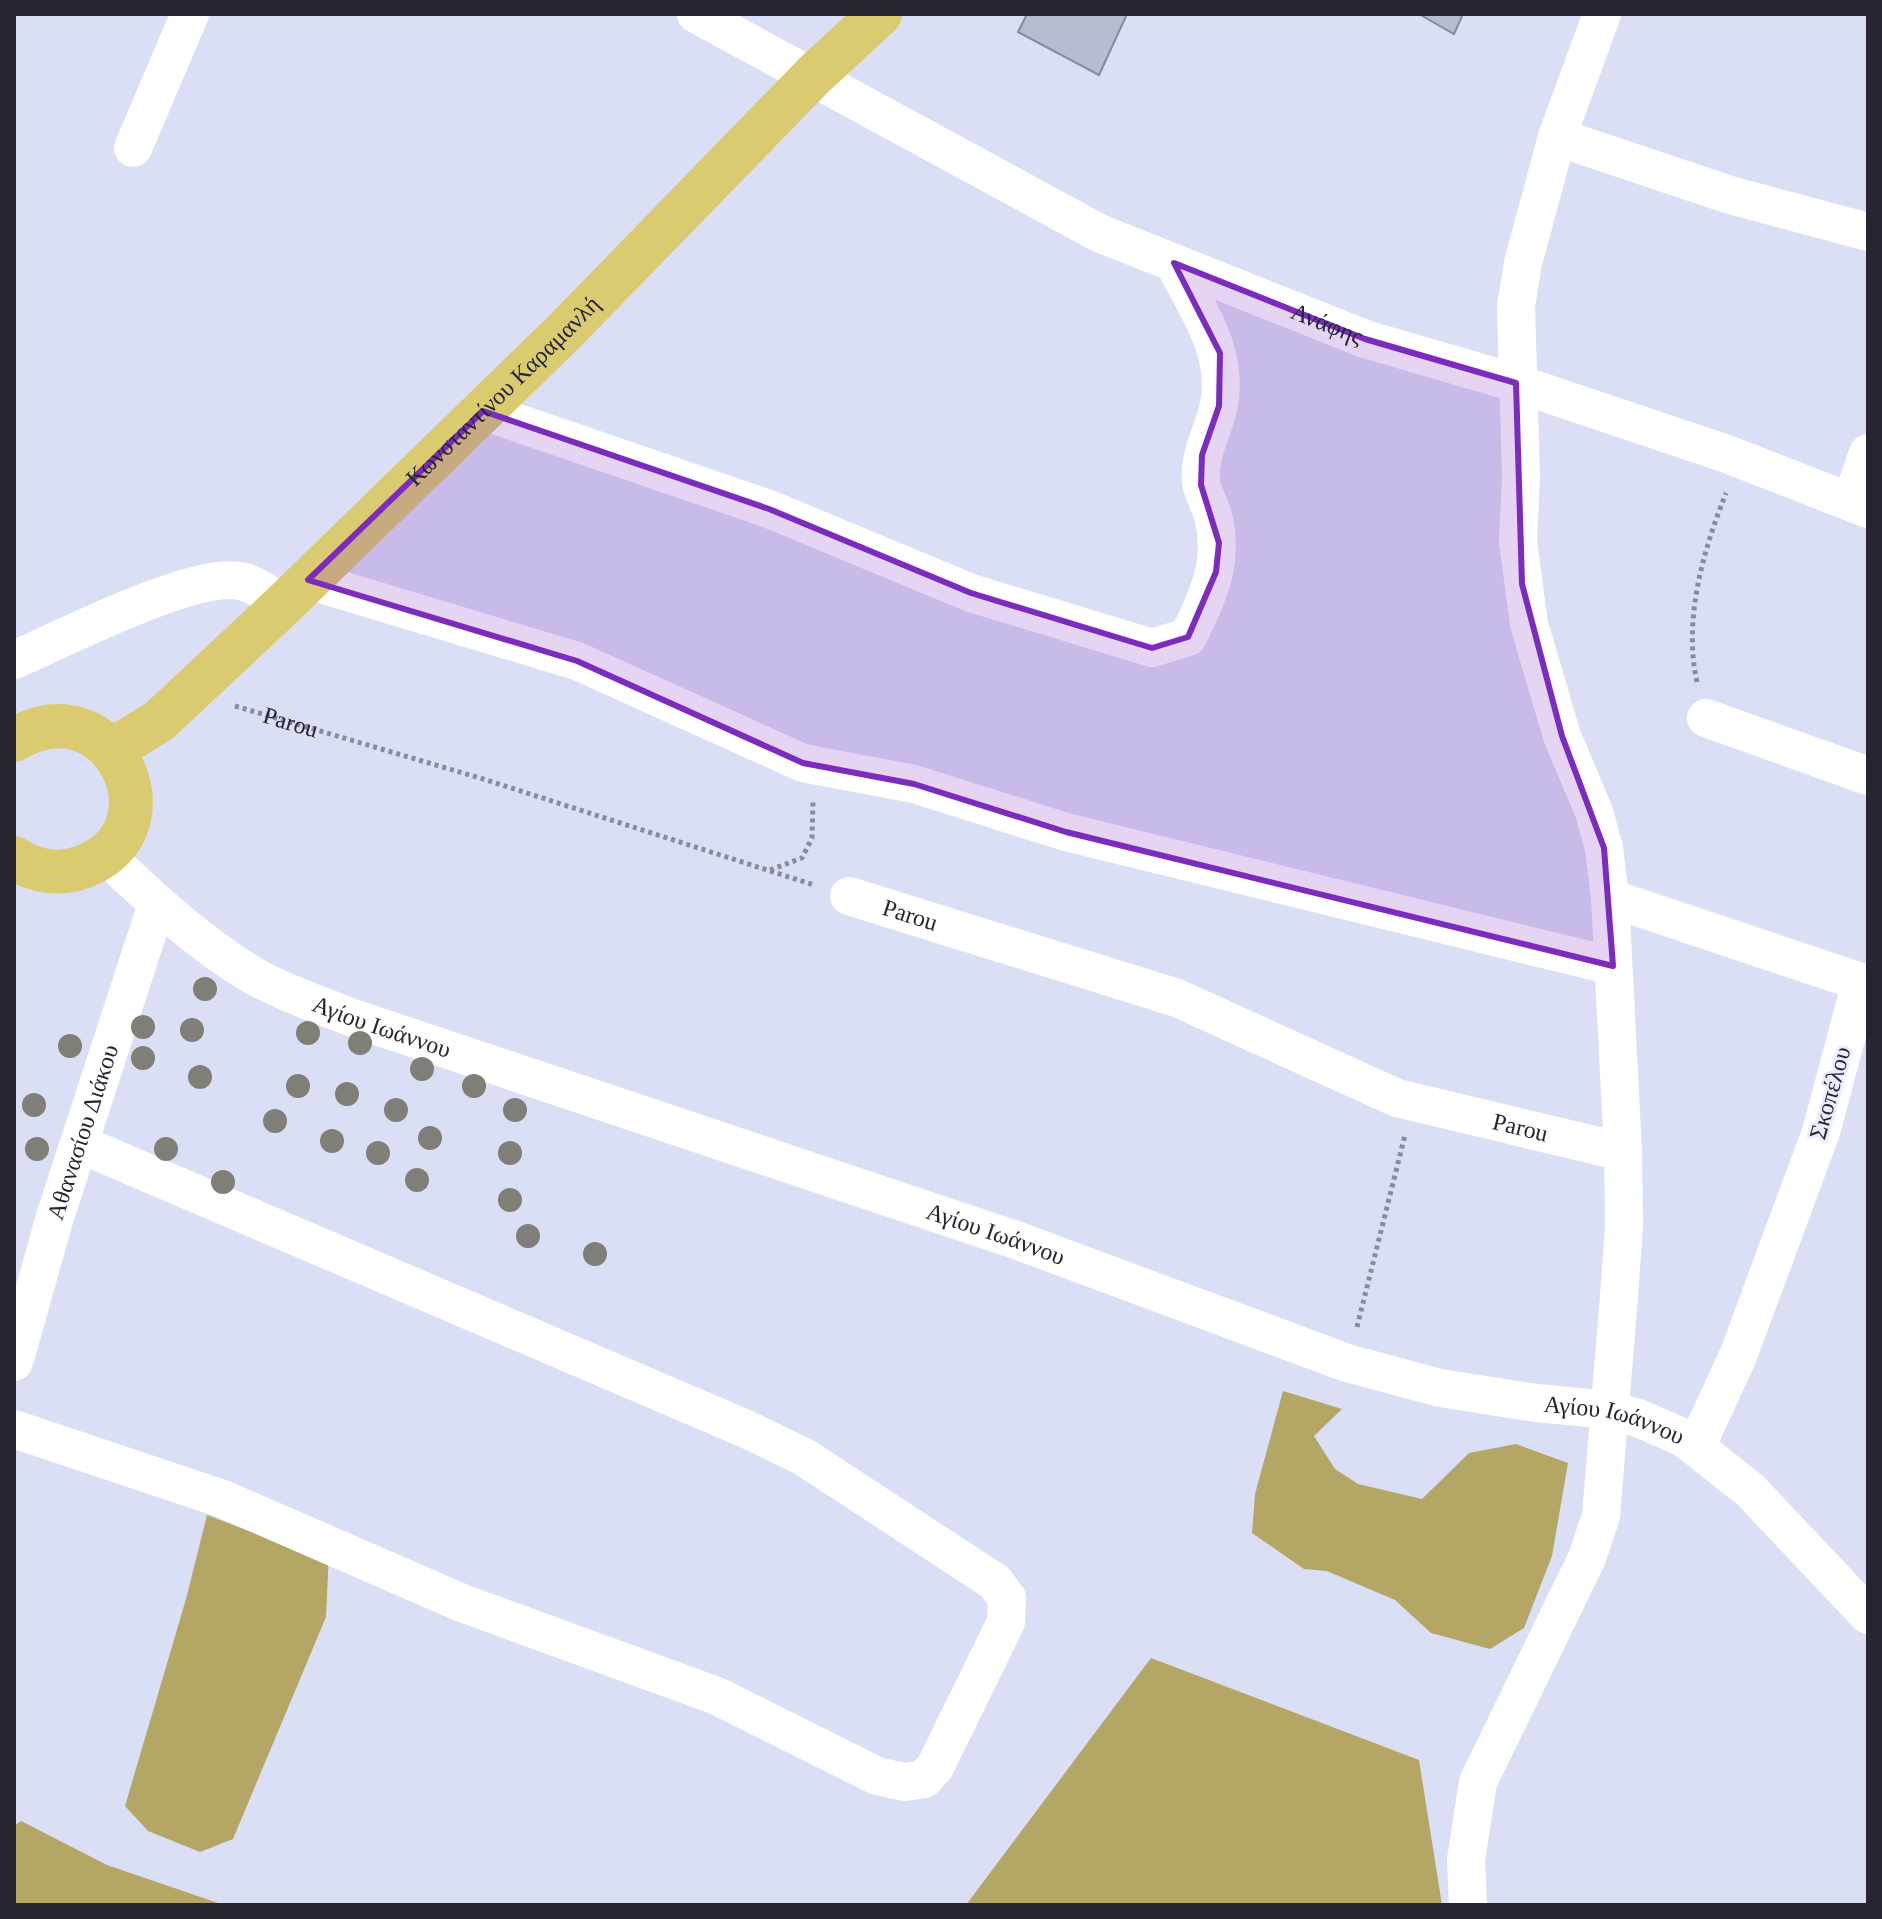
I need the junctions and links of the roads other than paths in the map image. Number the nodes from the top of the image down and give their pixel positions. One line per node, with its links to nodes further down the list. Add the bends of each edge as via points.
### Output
1 (190, 14): 7 (street)
2 (696, 14): 5 (street, Ανάφης)
3 (880, 14): 5 (main road, Κωνσταντίνου Καραμανλή)
4 (1602, 14): 6 (street)
5 (814, 75): 9 (street, Ανάφης, via 1099,233); 11 (main road, Κωνσταντίνου Καραμανλή)
6 (1557, 137): 8 (street, via 1730,195); 10 (street, via 1523,263 1516,306)
7 (133, 148)
8 (1868, 232)
9 (1174, 263): 10 (street, Ανάφης, via 1365,339); 11 (street, via 1220,353 1219,406 1202,455 1201,485 1219,543 1216,572 1188,637 1152,648 971,593 769,509)
10 (1516, 383): 13 (street, Ανάφης); 23 (street, via 1518,542 1529,624 1562,736 1594,812)
11 (483, 411): 14 (main road, Κωνσταντίνου Καραμανλή)
12 (1868, 453): 13 (street)
13 (1859, 506)
14 (295, 593): 15 (street, via 272,596 241,581 217,580 171,593); 18 (main road, Κωνσταντίνου Καραμανλή, via 159,721); 25 (street, via 577,661 803,763 914,784 1066,832)
15 (14, 660)
16 (1706, 718): 19 (street)
17 (14, 740): 18 (main road, via 39,728 66,726 92,734)
18 (112, 750): 20 (main road, via 130,784 130,809 123,833)
19 (1868, 776)
20 (105, 855): 21 (main road, via 65,872 36,869); 24 (street, Αγίου Ιωάννου)
21 (14, 858)
22 (849, 896): 28 (street, Parou, via 1177,998 1397,1098)
23 (1610, 898): 25 (street); 26 (street, Σκοπέλου)
24 (157, 904): 27 (street, Αθανασίου Διάκου); 30 (street, Αγίου Ιωάννου, via 222,956 295,996 1016,1240 1347,1363 1440,1388)
25 (1613, 966): 28 (street)
26 (1865, 984): 32 (street, Σκοπέλου, via 1821,1132 1738,1356)
27 (80, 1144): 29 (street, Αθανασίου Διάκου); 31 (street, via 804,1457 995,1582 1007,1598 1006,1622 935,1767 924,1779 890,1781 717,1696 462,1603 223,1499)
28 (1623, 1152): 30 (street, via 1624,1225)
29 (14, 1362)
30 (1610, 1410): 32 (street, Αγίου Ιωάννου, via 1660,1427); 34 (street, via 1601,1516 1587,1558 1478,1782 1466,1860)
31 (14, 1429)
32 (1696, 1447): 33 (street, Αγίου Ιωάννου, via 1750,1490)
33 (1868, 1615)
34 (1468, 1905)

